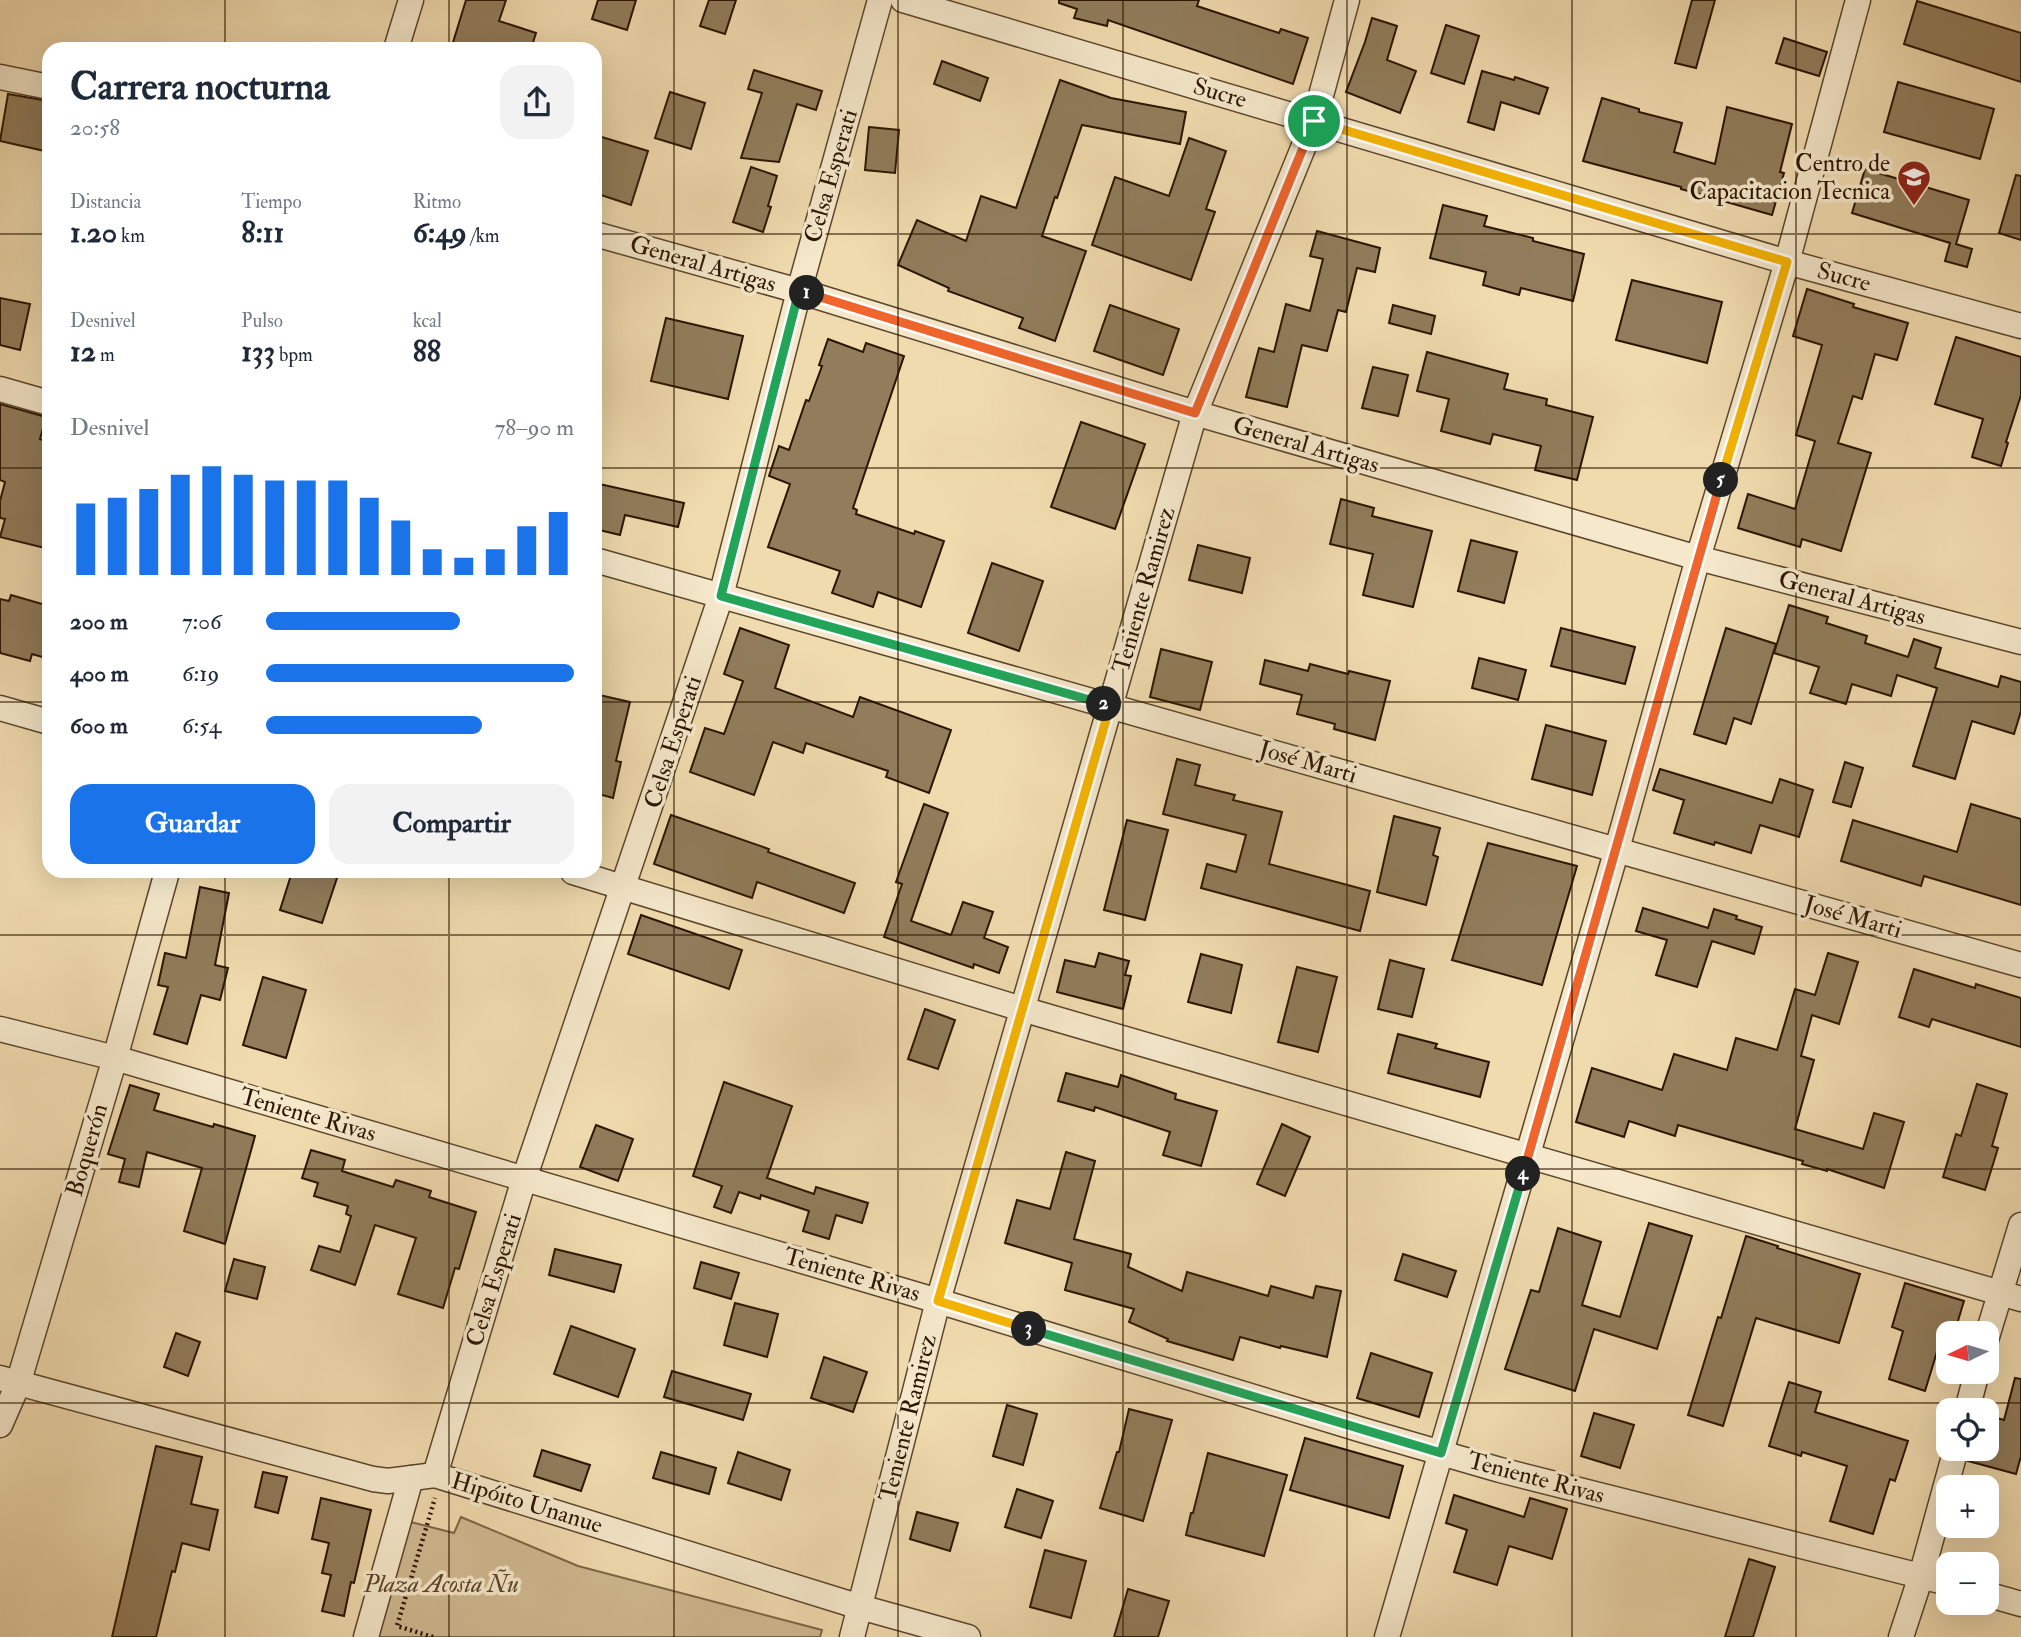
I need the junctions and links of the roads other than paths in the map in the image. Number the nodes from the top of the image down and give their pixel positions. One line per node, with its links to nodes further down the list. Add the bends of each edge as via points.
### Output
1 (411, 0): 6 (street)
2 (880, 0): 12 (street, Celsa Esperati)
3 (903, 0): 9 (street, Sucre)
4 (1347, 0): 9 (street, Teniente Ramirez)
5 (1858, 0): 11 (street)
6 (398, 42)
7 (0, 77): 8 (street)
8 (42, 86)
9 (1314, 121): 11 (street, Sucre); 16 (street, Teniente Ramirez)
10 (602, 236): 12 (street, General Artigas)
11 (1787, 262): 13 (street, Sucre); 17 (street)
12 (799, 291): 16 (street, General Artigas); 19 (street, Celsa Esperati)
13 (2021, 326)
14 (0, 389): 15 (street)
15 (42, 401)
16 (1195, 413): 17 (street, General Artigas); 21 (street, Teniente Ramirez)
17 (1698, 558): 20 (street, General Artigas); 24 (street)
18 (602, 562): 19 (street, José Marti)
19 (721, 596): 21 (street, José Marti); 27 (street, Celsa Esperati)
20 (2021, 642)
21 (1110, 706): 24 (street, José Marti); 29 (street, Teniente Ramirez)
22 (0, 708): 23 (street)
23 (42, 720)
24 (1617, 849): 28 (street, José Marti); 32 (street)
25 (165, 878): 31 (street, Boquerón)
26 (595, 878): 27 (street)
27 (624, 886): 29 (street); 33 (street, Celsa Esperati)
28 (2021, 965)
29 (1022, 1009): 32 (street); 36 (street, Teniente Ramirez)
30 (0, 1030): 31 (street, Teniente Rivas)
31 (115, 1058): 33 (street, Teniente Rivas); 38 (street, Boquerón)
32 (1528, 1157): 35 (street); 40 (street)
33 (524, 1179): 36 (street, Teniente Rivas); 42 (street, Celsa Esperati)
34 (2021, 1225): 35 (street)
35 (2010, 1296): 37 (street)
36 (938, 1301): 40 (street, Teniente Rivas); 47 (street, Teniente Ramirez)
37 (1996, 1321)
38 (9, 1381): 39 (street, Boquerón); 42 (street, Hipóito Unanue, via 373,1479)
39 (0, 1425)
40 (1441, 1453): 43 (street, Teniente Rivas); 51 (street)
41 (1953, 1461): 43 (street)
42 (427, 1483): 47 (street, Hipóito Unanue); 48 (street, Celsa Esperati)
43 (1921, 1576): 44 (street, Teniente Rivas); 52 (street)
44 (1936, 1580)
45 (1999, 1598): 46 (street)
46 (2021, 1604)
47 (860, 1607): 49 (street, Teniente Ramirez); 50 (street, Hipóito Unanue)
48 (366, 1637)
49 (852, 1637)
50 (968, 1637)
51 (1387, 1637)
52 (1901, 1637)

